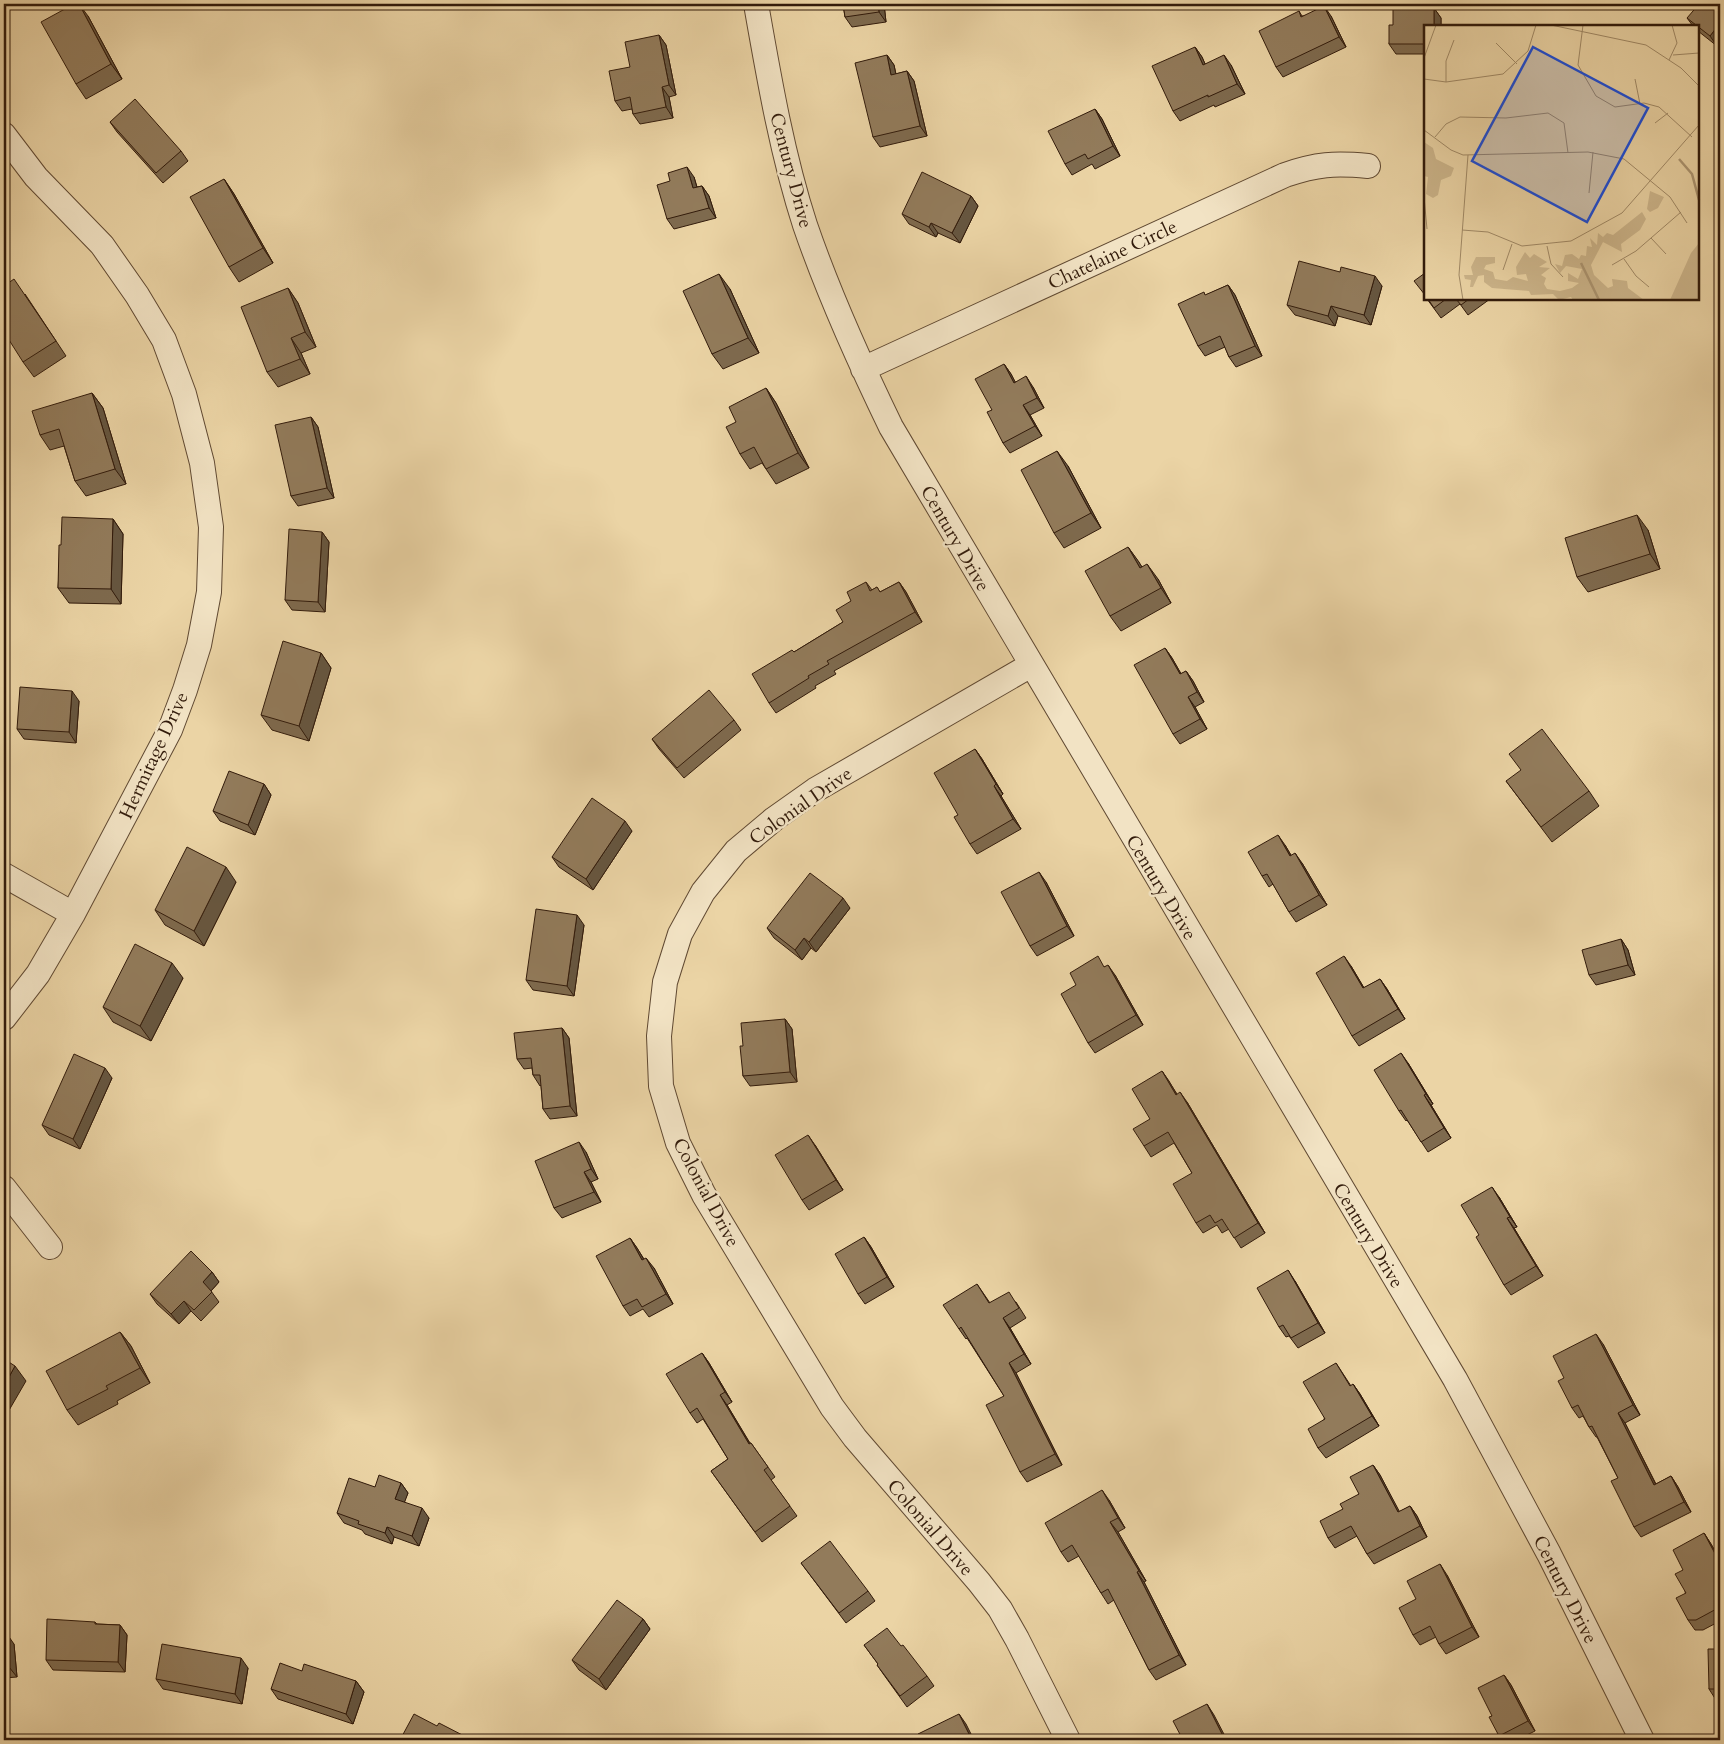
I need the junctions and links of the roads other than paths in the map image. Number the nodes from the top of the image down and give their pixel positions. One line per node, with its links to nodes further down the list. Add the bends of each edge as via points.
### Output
1 (756, 4): 4 (street, Century Drive, via 782,139 805,224 832,300)
2 (4, 135): 7 (street, Hermitage Drive, via 36,177 102,245 164,340 184,394 202,463 211,527 209,592 199,645 185,690 170,730)
3 (1368, 166): 4 (street, Chatelaine Circle, via 1311,167 1285,175)
4 (863, 369): 5 (street, Century Drive, via 891,427)
5 (1031, 666): 11 (street, Colonial Drive, via 815,790 736,851 703,892 680,934 666,982 659,1036 661,1086 678,1143 704,1195 838,1415 1000,1609); 12 (street, Century Drive, via 1455,1379 1549,1554)
6 (4, 875): 7 (street)
7 (74, 914): 8 (street, Hermitage Drive, via 38,974)
8 (4, 1018)
9 (4, 1188): 10 (street)
10 (50, 1247)
11 (1068, 1740)
12 (1642, 1740)

